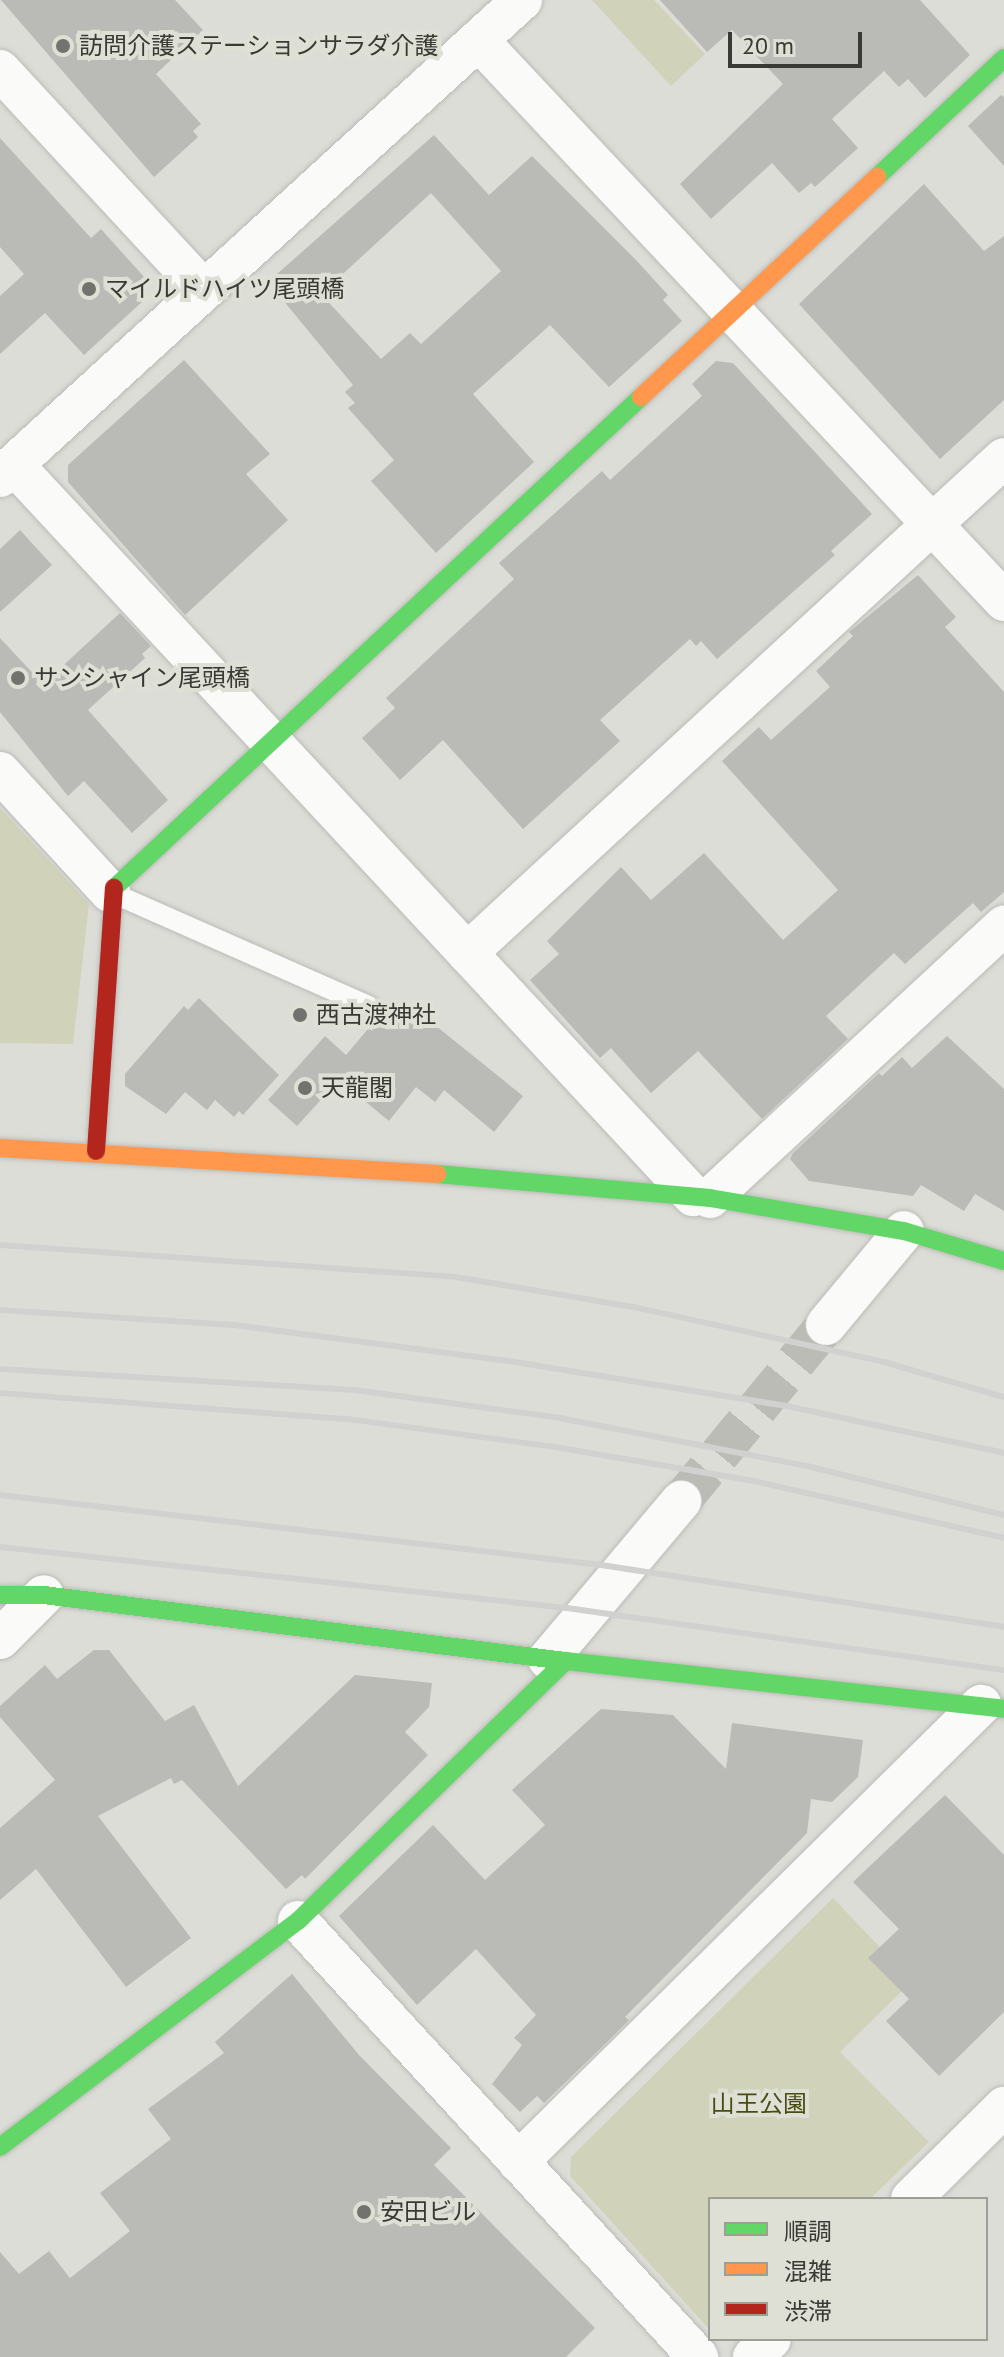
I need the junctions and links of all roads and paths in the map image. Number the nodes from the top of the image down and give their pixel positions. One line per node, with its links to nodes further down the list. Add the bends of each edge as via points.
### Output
1 (522, 0): 2 (street)
2 (478, 40): 5 (street); 6 (street)
3 (1004, 58): 6 (street)
4 (0, 70): 5 (street)
5 (204, 290): 8 (street)
6 (733, 311): 9 (street); 11 (street)
7 (1004, 458): 9 (street)
8 (7, 471): 11 (street)
9 (932, 524): 10 (street); 15 (street)
10 (1004, 601)
11 (271, 742): 13 (street); 15 (street)
12 (0, 772): 13 (street)
13 (110, 892): 16 (lane); 18 (street)
14 (1004, 926): 19 (street)
15 (467, 953): 19 (street)
16 (369, 1006)
17 (0, 1148): 18 (street)
18 (96, 1151): 19 (street)
19 (702, 1197): 20 (street)
20 (904, 1231): 21 (street); 22 (street)
21 (1004, 1261)
22 (826, 1325)
23 (681, 1501): 27 (street)
24 (0, 1595): 25 (street)
25 (44, 1595): 26 (street); 27 (street)
26 (0, 1639)
27 (556, 1660): 28 (street); 29 (street)
28 (993, 1707): 32 (street)
29 (298, 1921): 31 (street); 32 (street)
30 (1004, 2107): 33 (street)
31 (0, 2147)
32 (518, 2162): 35 (street)
33 (913, 2197)
34 (769, 2341): 36 (street)
35 (698, 2357)
36 (753, 2357)

